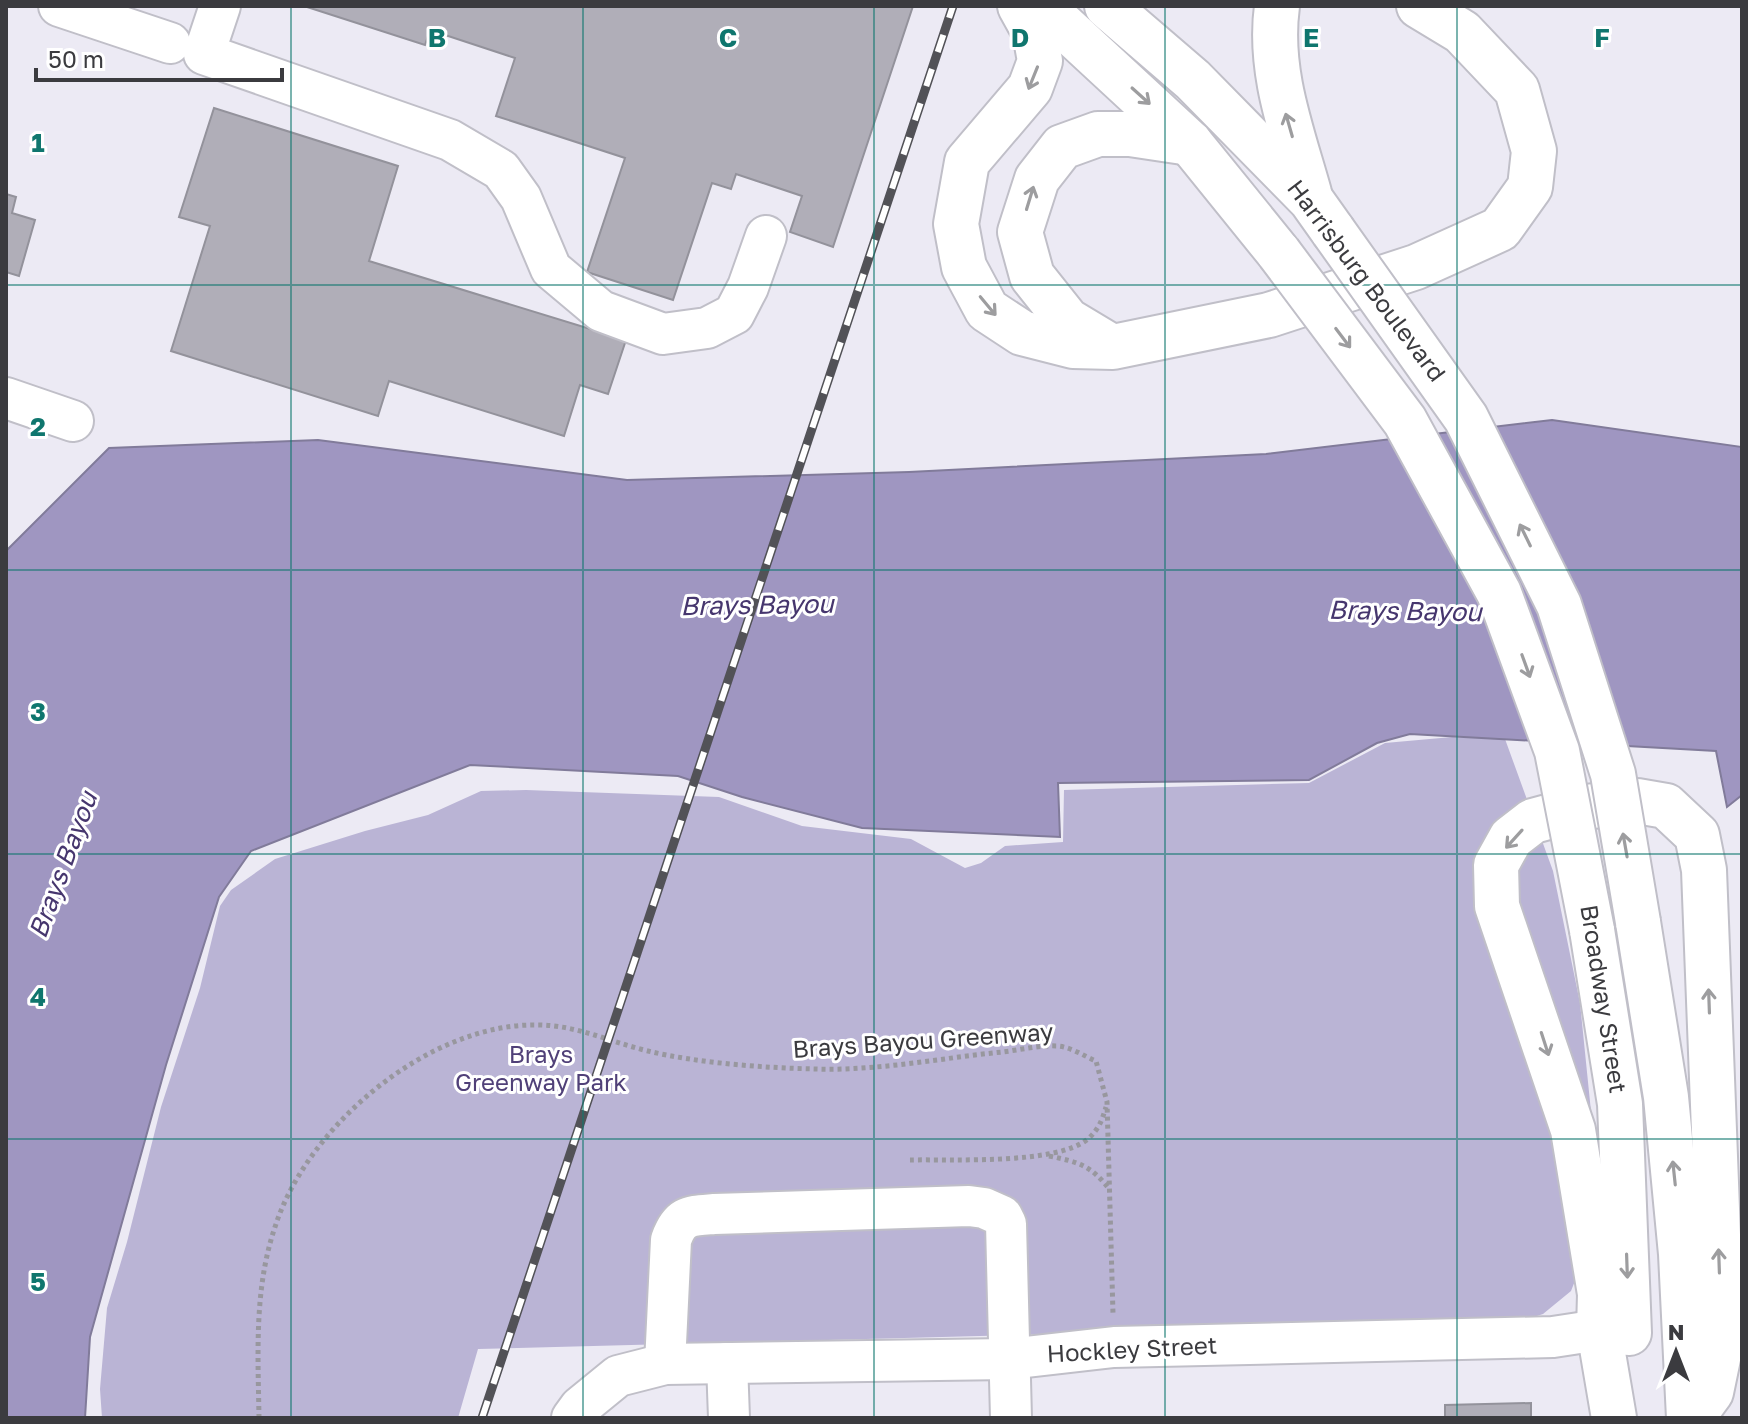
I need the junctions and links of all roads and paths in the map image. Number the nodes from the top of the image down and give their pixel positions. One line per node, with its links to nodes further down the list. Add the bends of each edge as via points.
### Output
1 (59, 6): 9 (street)
2 (220, 6): 9 (street)
3 (1020, 6): 14 (main road, one-way to 14, via 1035,33 1040,61 1030,88 967,162 956,224 964,267 987,310 1022,333 1073,346)
4 (1042, 6): 11 (main road, one-way to 11)
5 (1107, 6): 10 (main road, Harrisburg Boulevard)
6 (1144, 6): 10 (main road)
7 (1277, 6): 12 (main road, one-way to 7, via 1279,87)
8 (1419, 6): 14 (main road, via 1462,32 1517,90 1534,151 1530,187 1500,229 1416,267 1269,315)
9 (187, 48): 13 (street, via 450,140 501,170 521,198 551,269 601,311 663,334 707,328 734,314)
10 (1193, 80): 12 (main road, Harrisburg Boulevard)
11 (1190, 143): 14 (main road, one-way to 11, via 1067,320 1032,276 1020,232 1037,179 1062,147 1098,134); 33 (main road, Broadway Street, one-way to 33, bridge, via 1405,421 1499,593 1557,751 1620,1104)
12 (1322, 215): 17 (main road, Harrisburg Boulevard, one-way to 12, bridge, via 1466,418)
13 (766, 236)
14 (1113, 347)
15 (6, 398): 16 (street)
16 (73, 421)
17 (1559, 605): 34 (main road, Broadway Street, one-way to 17, bridge, via 1666,1097 1638,922 1613,774)
18 (1107, 1102): 19 (path, via 1099,1127 1089,1138); 21 (path, Brays Bayou Greenway); 28 (path, Brays Bayou Greenway, via 1096,1061 1058,1046 820,1070 649,1052 558,1026 502,1027 474,1034 408,1065 371,1094 316,1151 284,1201 261,1289)
19 (1048, 1156): 20 (path); 21 (path, via 1087,1166)
20 (910, 1160)
21 (1110, 1190): 24 (path, Brays Bayou Greenway)
22 (1599, 1330): 23 (main road, one-way to 22, via 1704,870 1697,835 1666,806 1637,801 1533,821 1511,838 1496,865 1497,906 1573,1130 1600,1294); 24 (street, Hockley Street, via 1553,1337); 32 (main road)
23 (1732, 1339): 34 (main road, via 1711,1392)
24 (1114, 1347): 25 (street, Hockley Street)
25 (1009, 1359): 26 (street, Hockley Street); 27 (street, via 1006,1224 995,1211 969,1206 683,1219 671,1240); 31 (street)
26 (727, 1363): 27 (street, Hockley Street); 30 (street)
27 (665, 1364): 29 (street, Hockley Street, via 618,1376)
28 (259, 1418)
29 (572, 1418)
30 (729, 1418)
31 (1011, 1418)
32 (1614, 1418)
33 (1629, 1418)
34 (1691, 1418)

